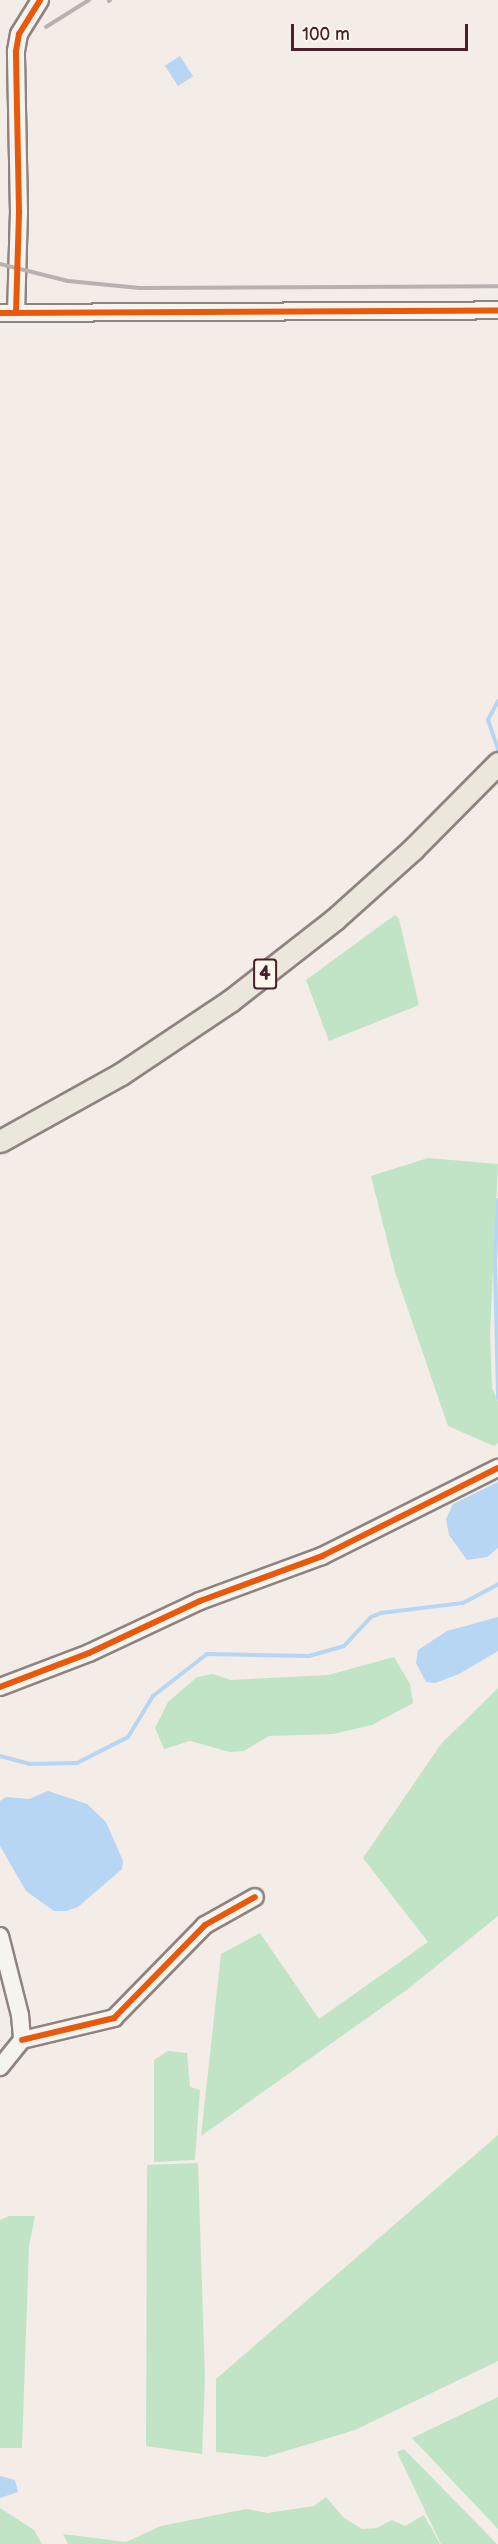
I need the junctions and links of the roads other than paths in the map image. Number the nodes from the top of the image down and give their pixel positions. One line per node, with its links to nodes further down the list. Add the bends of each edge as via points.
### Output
1 (40, 0): 3 (street, via 19,34 16,51 19,212)
2 (498, 310): 3 (street)
3 (8, 313)
4 (498, 763): 5 (main road, 4, via 413,849 335,919 230,1001 121,1074)
5 (0, 1141)
6 (498, 1468): 7 (street, via 322,1556 200,1601 89,1653)
7 (0, 1687)
8 (255, 1897): 10 (street, via 205,1925 114,2018)
9 (0, 1936): 10 (street, via 20,2015)
10 (22, 2040): 11 (street)
11 (0, 2067)

